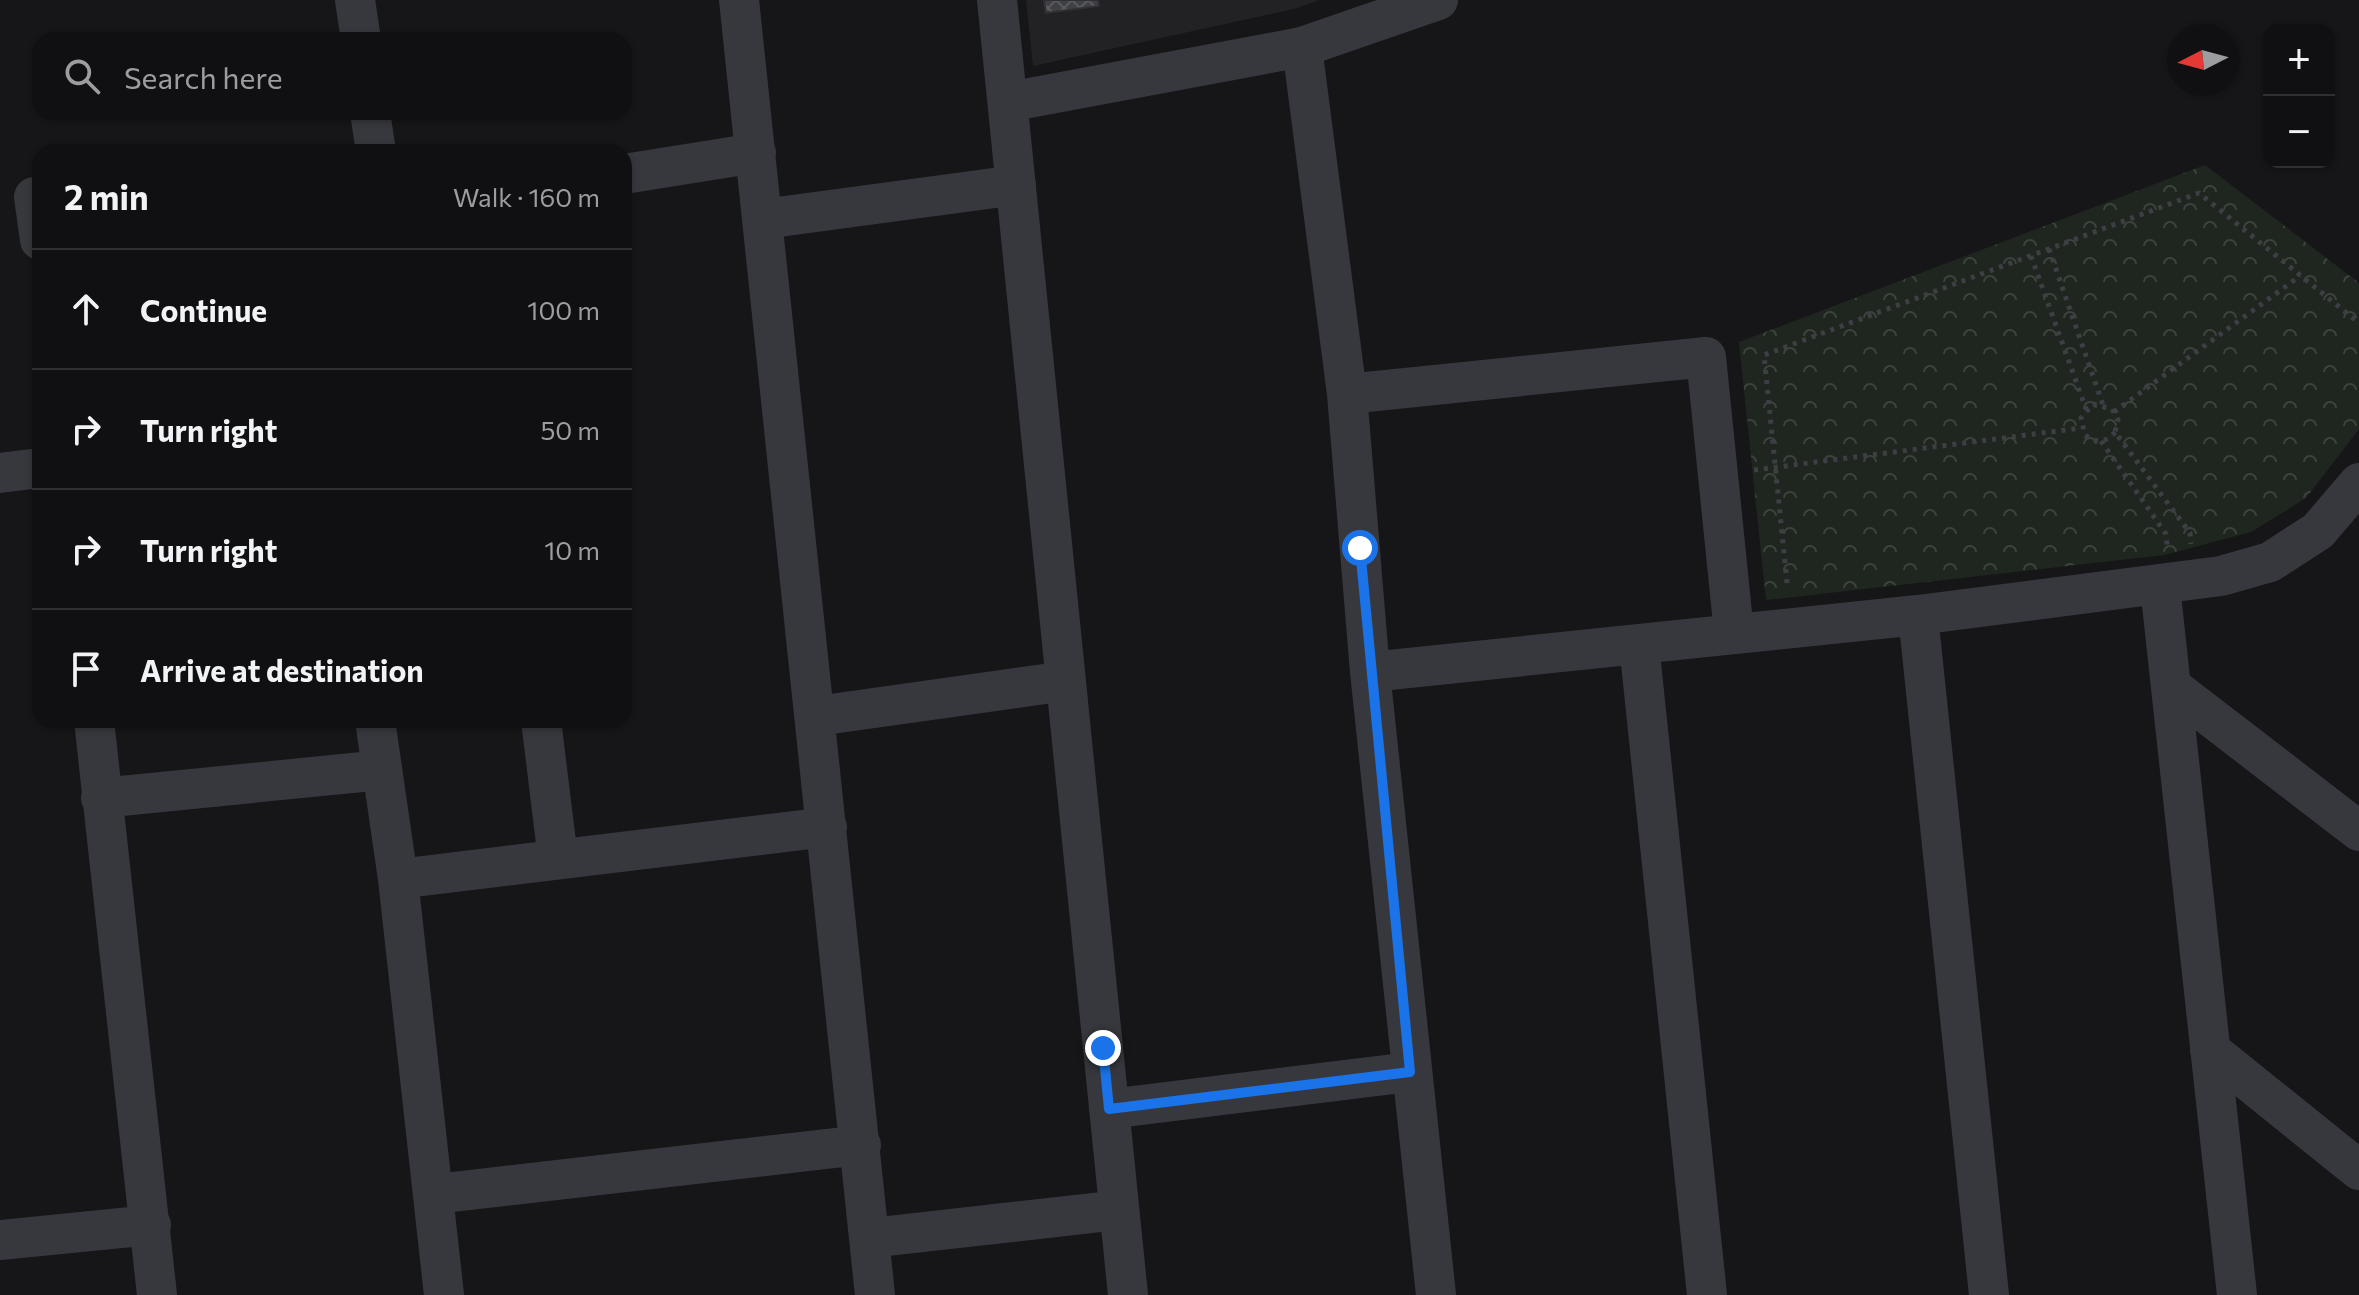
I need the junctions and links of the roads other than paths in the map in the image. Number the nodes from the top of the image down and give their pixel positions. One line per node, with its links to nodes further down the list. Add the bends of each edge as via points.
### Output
1 (355, 0): 5 (street)
2 (739, 0): 10 (street)
3 (997, 0): 7 (street)
4 (1438, 0): 6 (street)
5 (360, 32)
6 (1302, 47): 7 (street); 16 (street)
7 (1008, 102): 12 (street)
8 (371, 120): 9 (street)
9 (375, 144)
10 (756, 153): 11 (street); 15 (street)
11 (632, 173)
12 (1016, 185): 15 (street); 25 (street)
13 (25, 199): 14 (street)
14 (32, 218)
15 (764, 219): 27 (street)
16 (1347, 394): 22 (street, via 1706,357); 24 (street)
17 (32, 469): 18 (street)
18 (0, 473)
19 (2359, 483): 20 (street, via 2318,531 2270,562 2221,576)
20 (2164, 570): 21 (street); 26 (street)
21 (1918, 615): 22 (street); 53 (street)
22 (1734, 633): 23 (street)
23 (1639, 644): 24 (street); 52 (street)
24 (1370, 672): 38 (street)
25 (1066, 681): 27 (street); 39 (street)
26 (2172, 687): 34 (street); 37 (street)
27 (817, 716): 33 (street)
28 (95, 728): 32 (street)
29 (376, 728): 31 (street)
30 (542, 728): 35 (street)
31 (382, 770): 32 (street); 36 (street)
32 (101, 798): 44 (street)
33 (827, 827): 35 (street); 40 (street)
34 (2359, 831)
35 (558, 859): 36 (street)
36 (398, 879): 42 (street)
37 (2210, 1050): 41 (street); 54 (street)
38 (1410, 1072): 39 (street); 51 (street)
39 (1109, 1109): 43 (street)
40 (861, 1145): 42 (street); 45 (street)
41 (2359, 1170)
42 (435, 1194): 48 (street)
43 (1119, 1210): 45 (street); 50 (street)
44 (151, 1225): 46 (street); 47 (street)
45 (870, 1238): 49 (street)
46 (0, 1240)
47 (157, 1295)
48 (444, 1295)
49 (875, 1295)
50 (1128, 1295)
51 (1436, 1295)
52 (1707, 1295)
53 (1989, 1295)
54 (2237, 1295)

